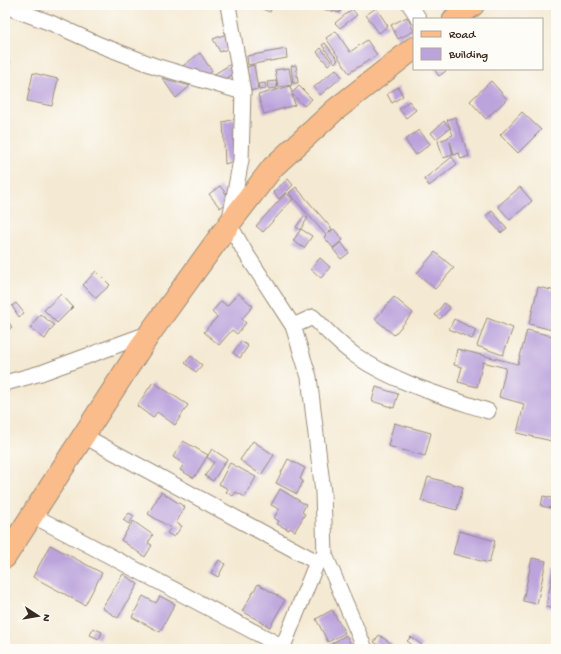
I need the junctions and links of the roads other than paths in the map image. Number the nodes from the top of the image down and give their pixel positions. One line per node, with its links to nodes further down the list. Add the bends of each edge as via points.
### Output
1 (228, 5): 8 (street)
2 (410, 5): 5 (street)
3 (474, 5): 6 (main road)
4 (5, 6): 8 (street, via 155,66)
5 (418, 18)
6 (455, 18)
7 (413, 49): 9 (main road, via 335,110 273,167)
8 (243, 92): 9 (street, via 241,160)
9 (229, 224): 10 (street); 11 (main road)
10 (293, 326): 13 (street, via 313,317 335,340 380,370 421,388); 17 (street, via 309,377 323,492)
11 (150, 333): 12 (street, via 41,373); 14 (main road)
12 (5, 383)
13 (488, 411)
14 (84, 436): 15 (main road); 17 (street)
15 (32, 515): 16 (main road); 18 (street)
16 (5, 557)
17 (321, 558): 18 (street); 19 (street)
18 (282, 648)
19 (365, 649)

